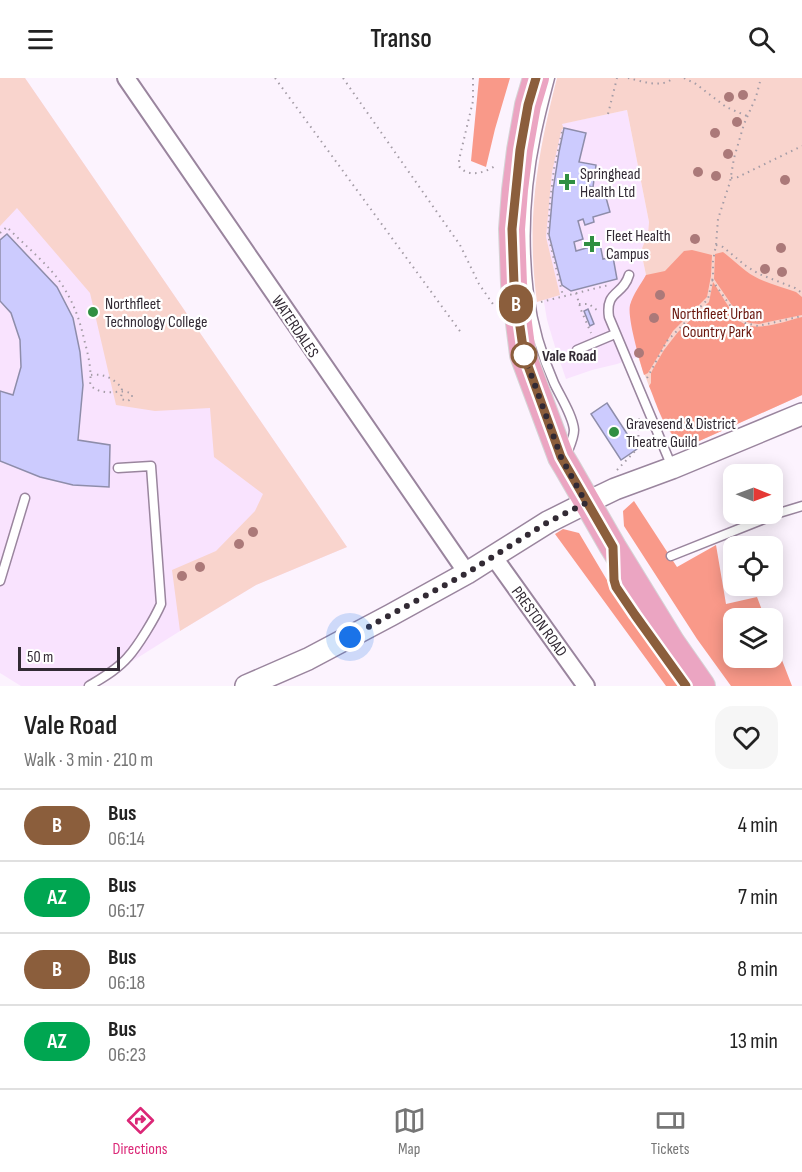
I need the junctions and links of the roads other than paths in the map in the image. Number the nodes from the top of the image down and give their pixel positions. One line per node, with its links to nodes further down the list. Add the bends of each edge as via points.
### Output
1 (126, 78): 17 (street, WATERDALES)
2 (536, 78): 8 (main road, via 515,190 514,284 524,355)
3 (550, 78): 8 (lane, via 531,162 526,250 529,298 538,339 573,426)
4 (629, 275): 5 (lane, via 608,305)
5 (615, 334): 6 (lane); 10 (lane)
6 (577, 350)
7 (802, 414): 10 (street)
8 (564, 462): 12 (main road)
9 (118, 468): 20 (lane, via 151,466 161,604 128,657)
10 (672, 468): 12 (street)
11 (25, 498): 18 (lane)
12 (586, 503): 14 (main road); 15 (street)
13 (802, 506): 16 (lane)
14 (613, 547): 22 (lane, via 616,587); 23 (main road)
15 (494, 556): 17 (street); 19 (street, PRESTON ROAD)
16 (671, 556)
17 (467, 573): 21 (street, via 308,659)
18 (0, 581)
19 (583, 685)
20 (89, 686)
21 (246, 686)
22 (686, 686)
23 (702, 686)

